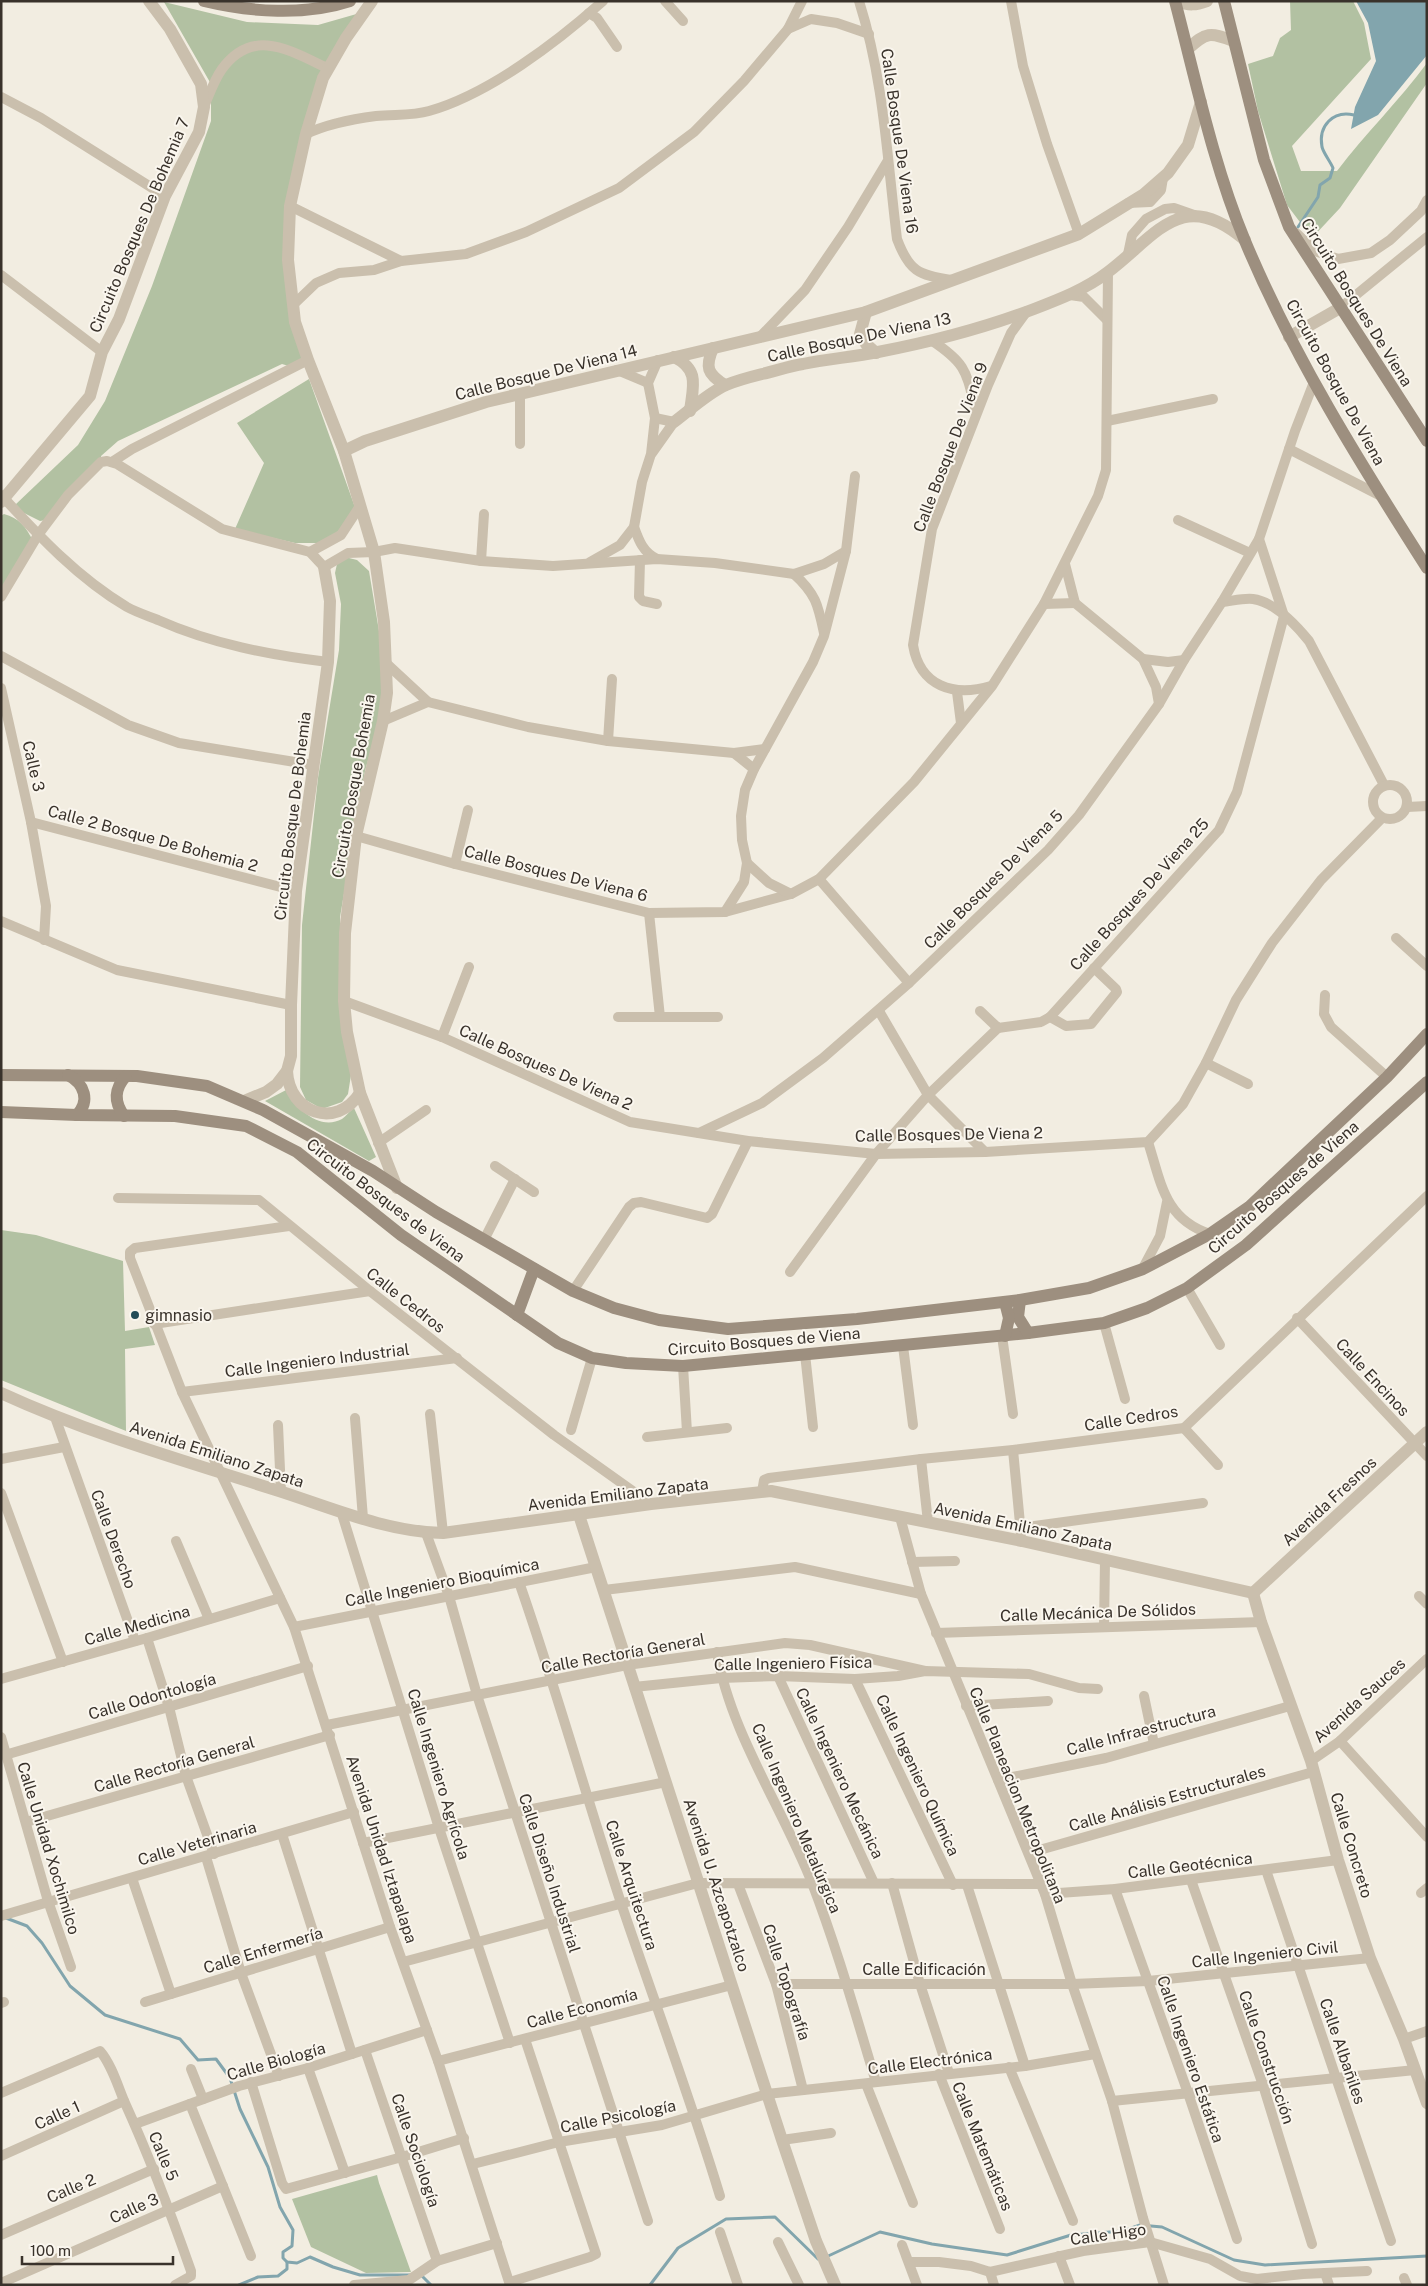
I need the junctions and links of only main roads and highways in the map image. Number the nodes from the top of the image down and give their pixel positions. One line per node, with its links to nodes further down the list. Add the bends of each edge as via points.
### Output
1 (204, 1): 2 (main road, via 255,10 333,7)
2 (350, 1)
3 (1177, 1): 6 (main road, Circuito Bosque De Viena, via 1200,102 1245,240 1289,338)
4 (1224, 1): 5 (main road, Circuito Bosques De Viena, via 1264,160 1289,227)
5 (1427, 440)
6 (1427, 568)
7 (1427, 1034): 16 (main road, Circuito Bosques de Viena, via 1387,1077 1249,1207 1210,1234 1143,1268 1089,1288)
8 (1, 1075): 9 (main road, Circuito Bosques de Viena)
9 (68, 1076): 10 (main road, Circuito Bosques de Viena); 13 (main road, via 75,1078 83,1089 84,1103)
10 (126, 1076): 14 (main road, via 116,1091 119,1109); 15 (main road, Circuito Bosques de Viena, via 207,1086 244,1101 373,1171)
11 (1427, 1082): 19 (main road, Circuito Bosques de Viena, via 1246,1245 1187,1288 1147,1308 1104,1323)
12 (1, 1112): 13 (main road, Circuito Bosques de Viena)
13 (77, 1115): 14 (main road, Circuito Bosques de Viena)
14 (124, 1116): 18 (main road, Circuito Bosques de Viena, via 175,1116 246,1126 297,1152 400,1235)
15 (534, 1269): 17 (main road, Circuito Bosques de Viena, via 614,1308 659,1320 728,1329 857,1319); 18 (main road)
16 (1020, 1300): 17 (main road, Circuito Bosques de Viena); 19 (main road, via 1018,1317)
17 (1005, 1302): 20 (main road, via 1009,1318)
18 (517, 1315): 20 (main road, Circuito Bosques de Viena, via 558,1343 592,1358 626,1364 683,1366)
19 (1028, 1333): 20 (main road, Circuito Bosques de Viena)
20 (1004, 1336)

